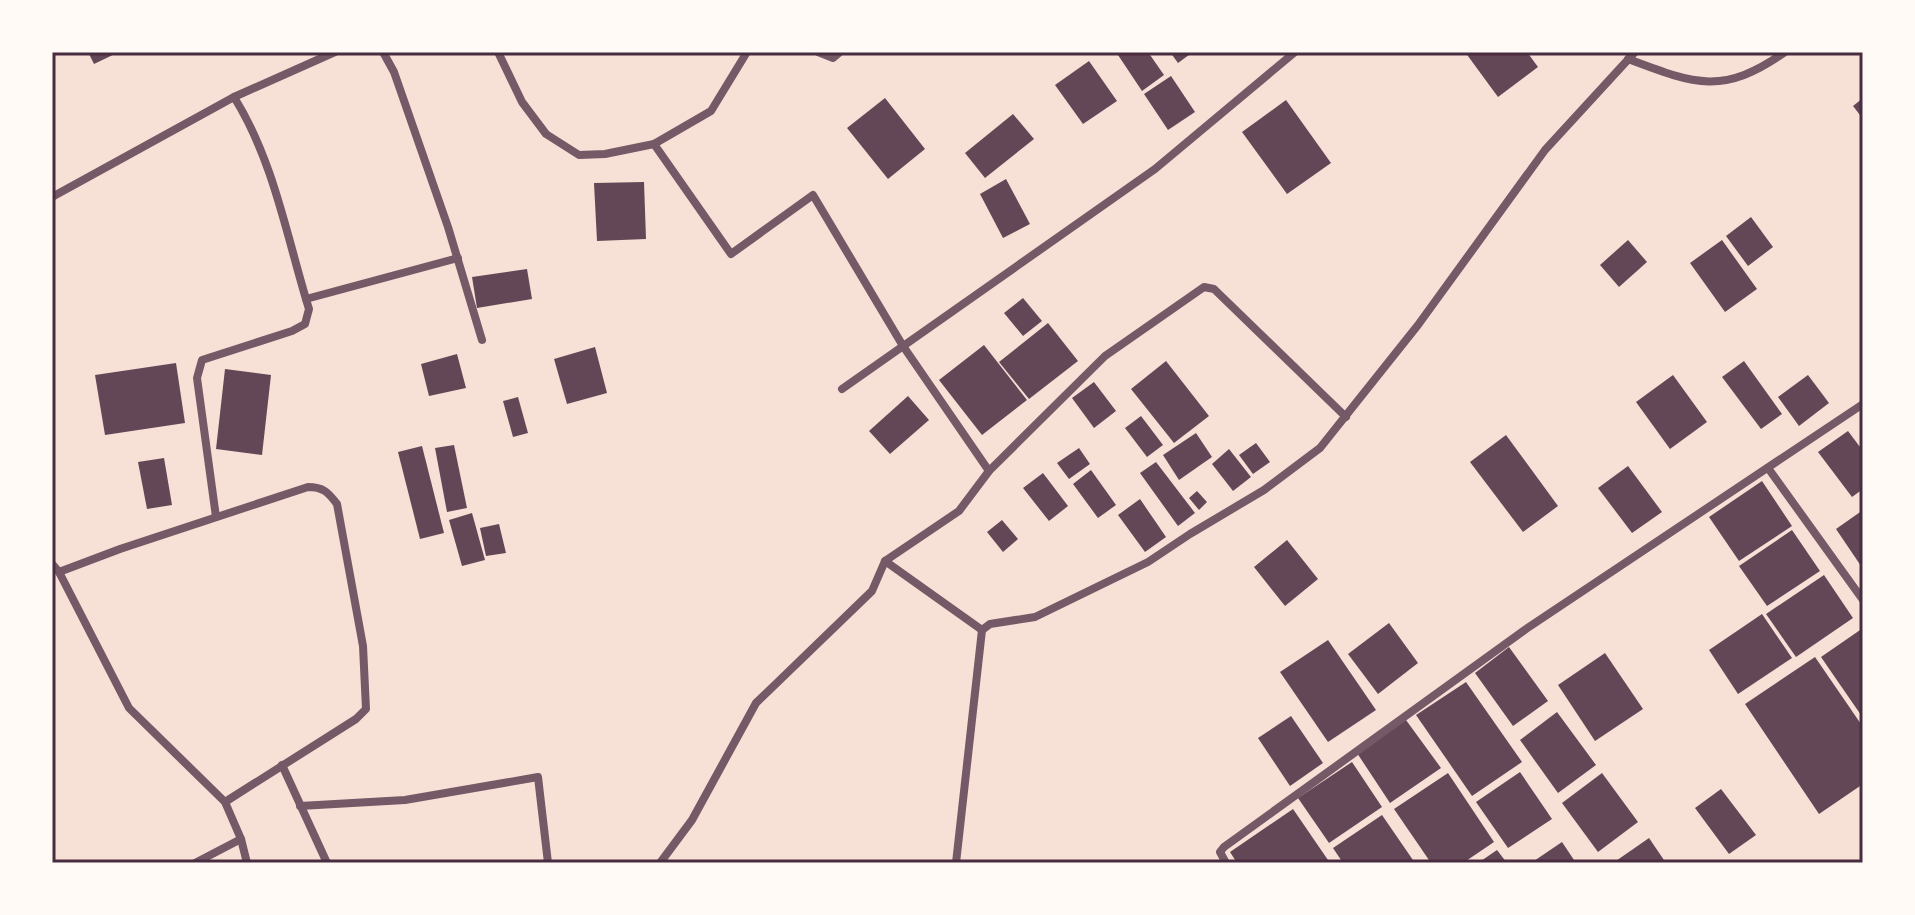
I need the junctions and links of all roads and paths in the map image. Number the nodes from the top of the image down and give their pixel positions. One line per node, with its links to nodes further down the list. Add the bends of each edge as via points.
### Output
1 (335, 52): 10 (street)
2 (383, 52): 13 (street)
3 (498, 52): 11 (street, via 522,102 546,134 579,155)
4 (747, 52): 11 (street, via 711,111)
5 (818, 52): 6 (street, via 833,58)
6 (840, 52)
7 (1295, 52): 16 (street, via 1155,169)
8 (1785, 52): 9 (street, via 1728,82 1694,80)
9 (1632, 56): 19 (street, via 1545,150)
10 (234, 97): 12 (street); 14 (street, via 271,179)
11 (654, 144): 16 (street, via 731,254 813,195)
12 (52, 197)
13 (458, 258): 14 (street); 15 (street)
14 (306, 299): 22 (street, via 305,324 202,360 197,378)
15 (482, 340)
16 (903, 346): 17 (street); 21 (street)
17 (842, 389)
18 (1863, 404): 20 (street)
19 (1346, 417): 21 (street, via 1214,289 1204,287 1105,356); 27 (street, via 1302,463 1148,562 1035,617)
20 (1768, 468): 26 (street); 38 (street, via 1526,629 1224,847 1220,852)
21 (989, 471): 23 (street, via 959,511)
22 (216, 517): 25 (street); 28 (street, via 308,487 320,487 337,504 363,646 366,709)
23 (885, 561): 27 (street); 36 (street, via 872,591 756,703 692,820)
24 (52, 564): 25 (street)
25 (59, 572): 29 (street, via 129,708)
26 (1863, 600)
27 (982, 630): 37 (street)
28 (282, 765): 29 (street); 30 (street)
29 (225, 802): 31 (street)
30 (300, 806): 34 (street); 35 (street, via 405,800 538,777)
31 (241, 839): 32 (street); 33 (street)
32 (195, 863)
33 (247, 863)
34 (327, 863)
35 (548, 863)
36 (660, 863)
37 (956, 863)
38 (1226, 863)

